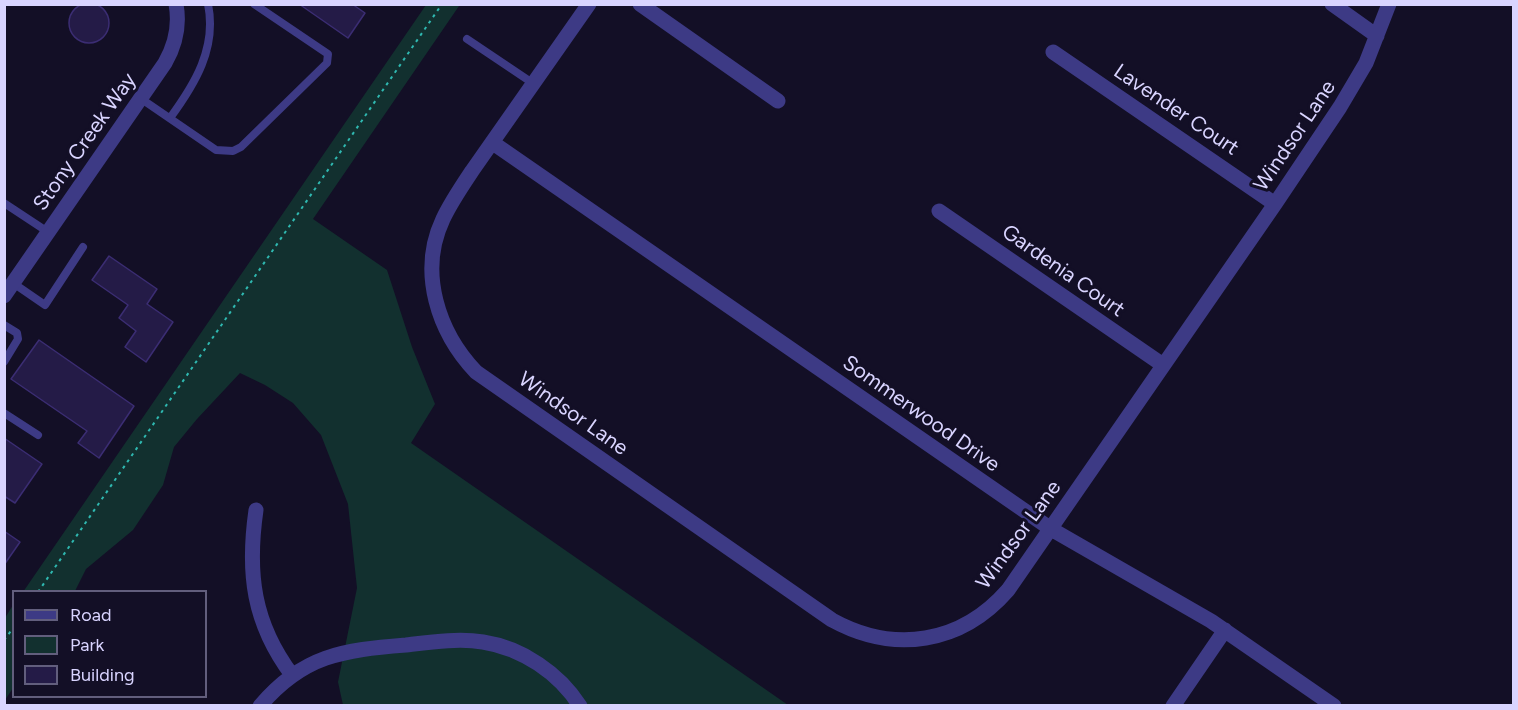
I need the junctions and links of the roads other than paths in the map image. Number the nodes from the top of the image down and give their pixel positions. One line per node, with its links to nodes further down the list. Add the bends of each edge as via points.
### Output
1 (176, 4): 12 (street, Stony Creek Way, via 177,28 172,51)
2 (208, 4): 14 (lane, via 209,41 204,63)
3 (254, 4): 14 (lane, via 328,54 327,63 233,152 216,150)
4 (589, 4): 11 (street, Windsor Lane)
5 (640, 4): 13 (street)
6 (1332, 4): 8 (street)
7 (1389, 4): 8 (street, Windsor Lane)
8 (1377, 36): 17 (street, Windsor Lane, via 1360,76)
9 (467, 39): 11 (lane)
10 (1053, 52): 17 (street, Lavender Court)
11 (534, 84): 15 (street, Windsor Lane)
12 (140, 98): 14 (lane); 19 (street, Stony Creek Way)
13 (778, 101)
14 (170, 118)
15 (493, 143): 28 (street, Sommerwood Drive); 28 (street, Windsor Lane, via 453,199 442,220 432,258 435,298 456,348 476,372 832,620 885,638 920,639 950,631 997,603)
16 (4, 203): 19 (lane)
17 (1275, 204): 24 (street, Windsor Lane)
18 (939, 211): 24 (street, Gardenia Court)
19 (48, 232): 21 (street, Stony Creek Way)
20 (83, 248): 21 (lane, via 45,305)
21 (9, 289)
22 (4, 325): 23 (lane, via 17,333 18,339)
23 (4, 362)
24 (1163, 365): 28 (street, Windsor Lane)
25 (4, 413): 26 (lane)
26 (38, 435)
27 (256, 510): 30 (street, via 252,577 256,602 270,642)
28 (1051, 529): 29 (street, Sommerwood Drive)
29 (1225, 630): 33 (street); 34 (street, Sommerwood Drive)
30 (292, 675): 31 (street); 32 (street, via 346,651 421,643 484,642 534,661)
31 (260, 705)
32 (580, 705)
33 (1173, 705)
34 (1334, 705)

